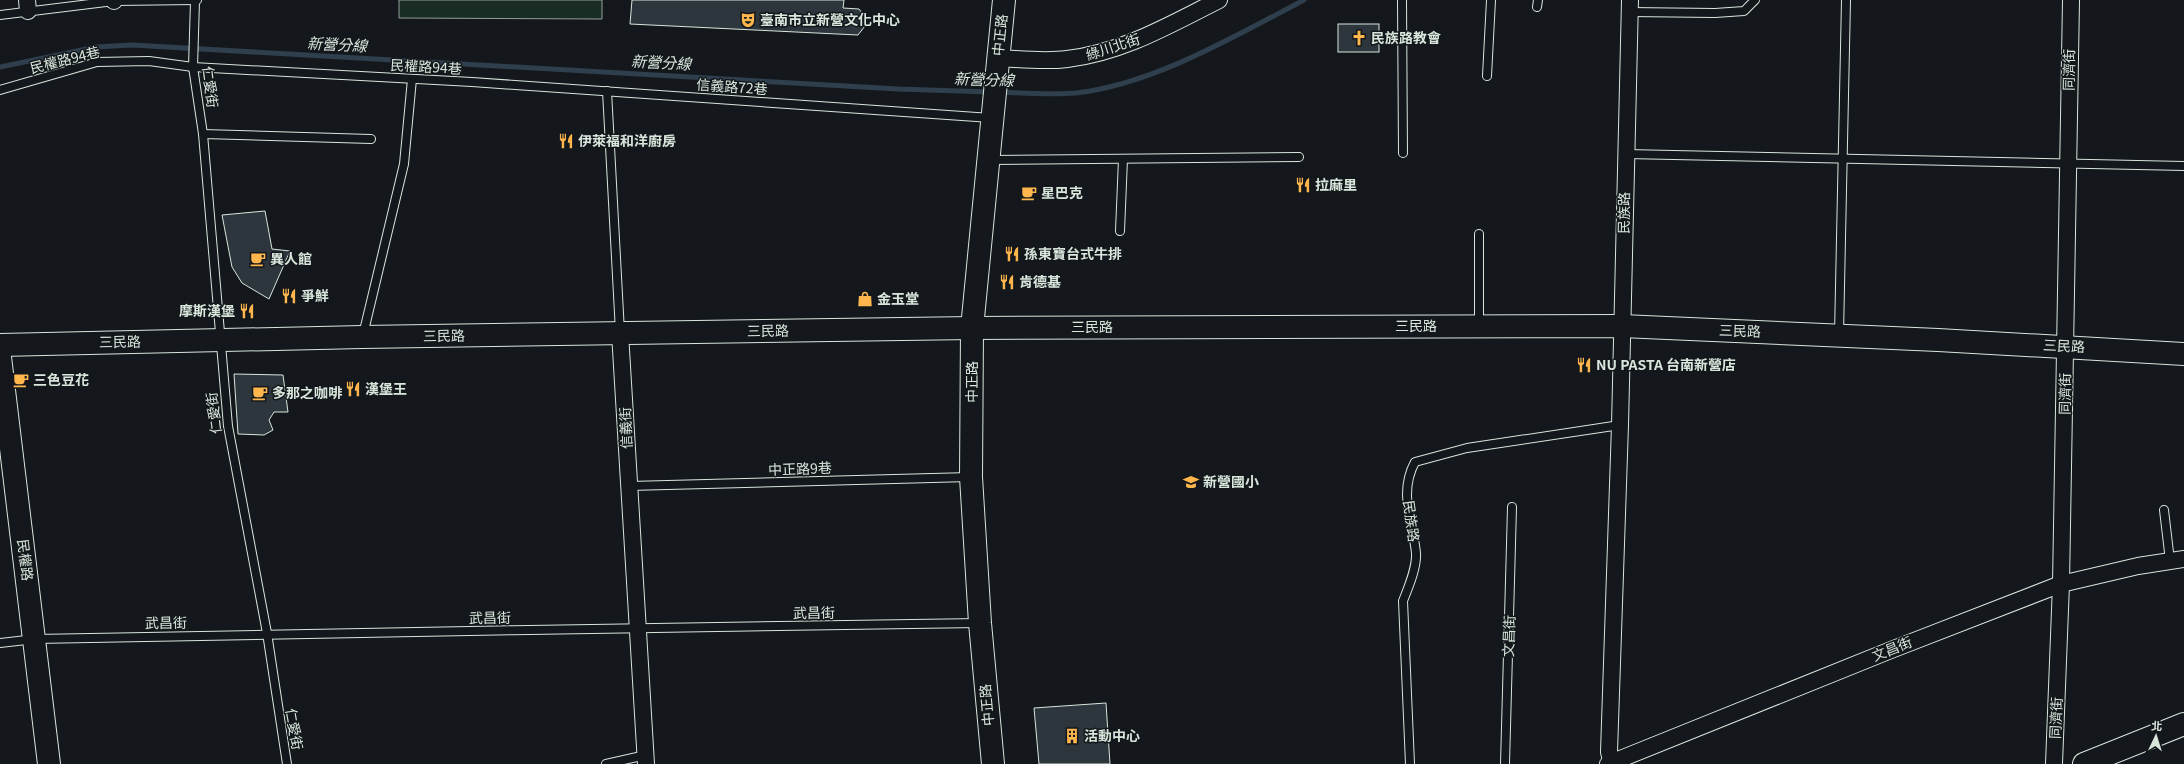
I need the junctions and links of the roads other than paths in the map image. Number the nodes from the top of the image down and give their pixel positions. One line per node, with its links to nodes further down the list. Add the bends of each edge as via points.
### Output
1 (114, 0): 2 (lane); 10 (lane)
2 (196, 0): 14 (lane, 仁愛街)
3 (1004, 0): 13 (street, 中正路)
4 (1219, 0): 13 (street, 綠川北街, via 1128,44 1094,55 1067,60)
5 (1402, 0): 23 (lane)
6 (1490, 0): 15 (lane)
7 (1755, 0): 11 (lane, via 1744,11 1715,13)
8 (1846, 0): 27 (lane)
9 (2071, 0): 29 (street, 同濟街)
10 (27, 5): 12 (lane)
11 (1629, 6): 24 (street, 民族路)
12 (0, 15)
13 (997, 63): 20 (street, 中正路)
14 (193, 67): 16 (lane, 民權路94巷); 18 (lane, 民權路94巷, via 149,61 97,62); 21 (lane, 仁愛街)
15 (1488, 76)
16 (412, 80): 17 (lane, 民權路94巷); 38 (lane, via 404,164)
17 (472, 82): 19 (lane, 信義路72巷)
18 (0, 90)
19 (607, 91): 20 (lane, 信義路72巷); 36 (lane, 信義街)
20 (992, 112): 28 (street, 中正路)
21 (203, 134): 22 (lane); 39 (lane, 仁愛街)
22 (371, 139)
23 (1403, 153)
24 (1626, 154): 27 (lane); 34 (street, 民族路)
25 (1299, 157): 26 (lane)
26 (1123, 159): 28 (lane); 31 (lane)
27 (1843, 159): 29 (lane); 37 (lane)
28 (988, 160): 35 (street, 中正路)
29 (2068, 163): 30 (lane); 41 (street, 同濟街)
30 (2184, 166)
31 (1120, 231)
32 (1479, 234): 33 (lane)
33 (1479, 326): 34 (street, 三民路); 35 (street, 三民路)
34 (1622, 326): 37 (street, 三民路); 44 (street, 民族路)
35 (972, 328): 36 (street, 三民路); 45 (street, 中正路)
36 (620, 333): 38 (street, 三民路); 46 (street, 信義街)
37 (1839, 335): 41 (street, 三民路)
38 (362, 337): 39 (street, 三民路)
39 (219, 340): 40 (street, 三民路); 53 (lane, 仁愛街, via 228,426)
40 (0, 345)
41 (2066, 346): 42 (street, 三民路); 50 (street, 同濟街)
42 (2184, 354)
43 (0, 357): 54 (street, 民權路)
44 (1620, 425): 62 (lane, 民族路, via 1467,448 1415,462 1408,474 1406,503 1416,555 1403,601); 64 (street, 民族路, via 1609,752)
45 (971, 477): 46 (lane, 中正路9巷); 51 (street, 中正路)
46 (629, 486): 52 (street, 信義街)
47 (1512, 507): 63 (lane, 文昌街)
48 (2164, 510): 49 (lane)
49 (2177, 560): 50 (street, 文昌街, via 2138,566)
50 (2061, 584): 64 (street, 文昌街); 65 (street, 同濟街)
51 (980, 623): 52 (lane, 武昌街); 61 (street, 中正路)
52 (638, 630): 53 (lane, 武昌街); 57 (street, 信義街)
53 (267, 633): 54 (lane, 武昌街); 59 (lane, 仁愛街)
54 (35, 639): 55 (lane, 武昌街); 58 (street, 民權路)
55 (0, 643)
56 (2184, 724): 66 (street)
57 (646, 760): 60 (lane)
58 (49, 764)
59 (287, 764)
60 (606, 764)
61 (993, 764)
62 (1410, 764)
63 (1505, 764)
64 (1611, 764)
65 (2054, 764)
66 (2084, 764)

